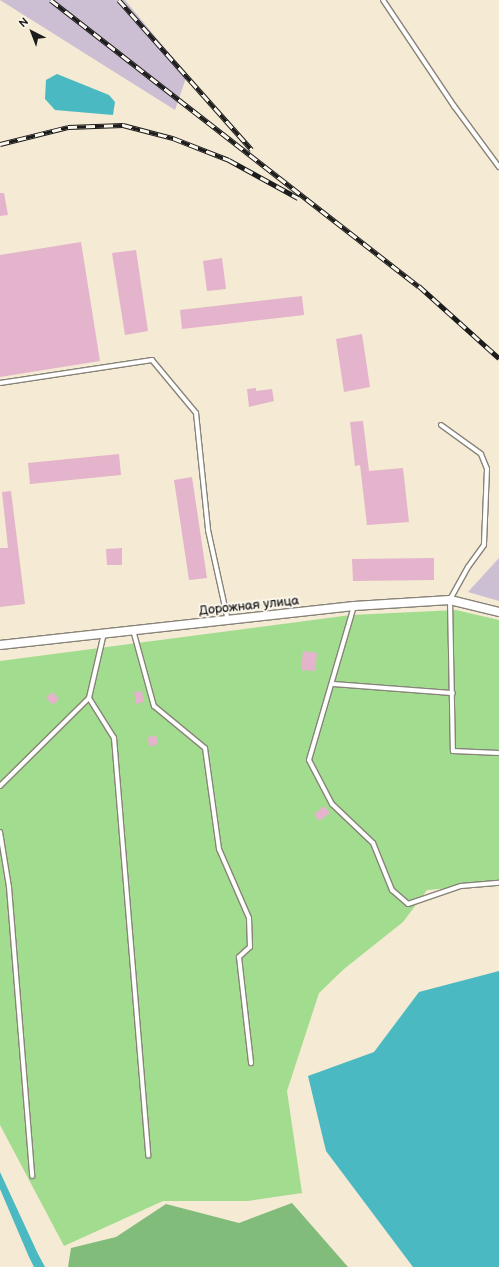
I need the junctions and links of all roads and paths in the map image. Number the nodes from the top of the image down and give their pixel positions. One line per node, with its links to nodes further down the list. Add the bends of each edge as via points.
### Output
1 (382, 0): 2 (lane)
2 (499, 167)
3 (0, 383): 8 (lane, via 152,360 196,413 208,530)
4 (440, 425): 5 (lane, via 481,454 487,469 484,545)
5 (450, 600): 6 (street, Дорожная улица); 7 (street, Дорожная улица); 13 (lane)
6 (354, 606): 8 (street, Дорожная улица); 12 (lane)
7 (499, 612)
8 (228, 621): 9 (street, Дорожная улица)
9 (133, 630): 10 (street, Дорожная улица); 19 (lane, via 154,706 205,748 219,849 249,918 250,947 238,957)
10 (104, 632): 11 (street, Дорожная улица); 14 (lane)
11 (0, 645)
12 (332, 684): 13 (lane); 18 (lane, via 309,760 332,804 372,843 392,890 408,904 461,886)
13 (453, 693): 15 (lane, via 454,751)
14 (89, 698): 16 (lane); 20 (lane, via 114,738)
15 (499, 753)
16 (0, 786)
17 (0, 832): 21 (lane, via 9,887)
18 (499, 883)
19 (251, 1063)
20 (148, 1156)
21 (32, 1176)

